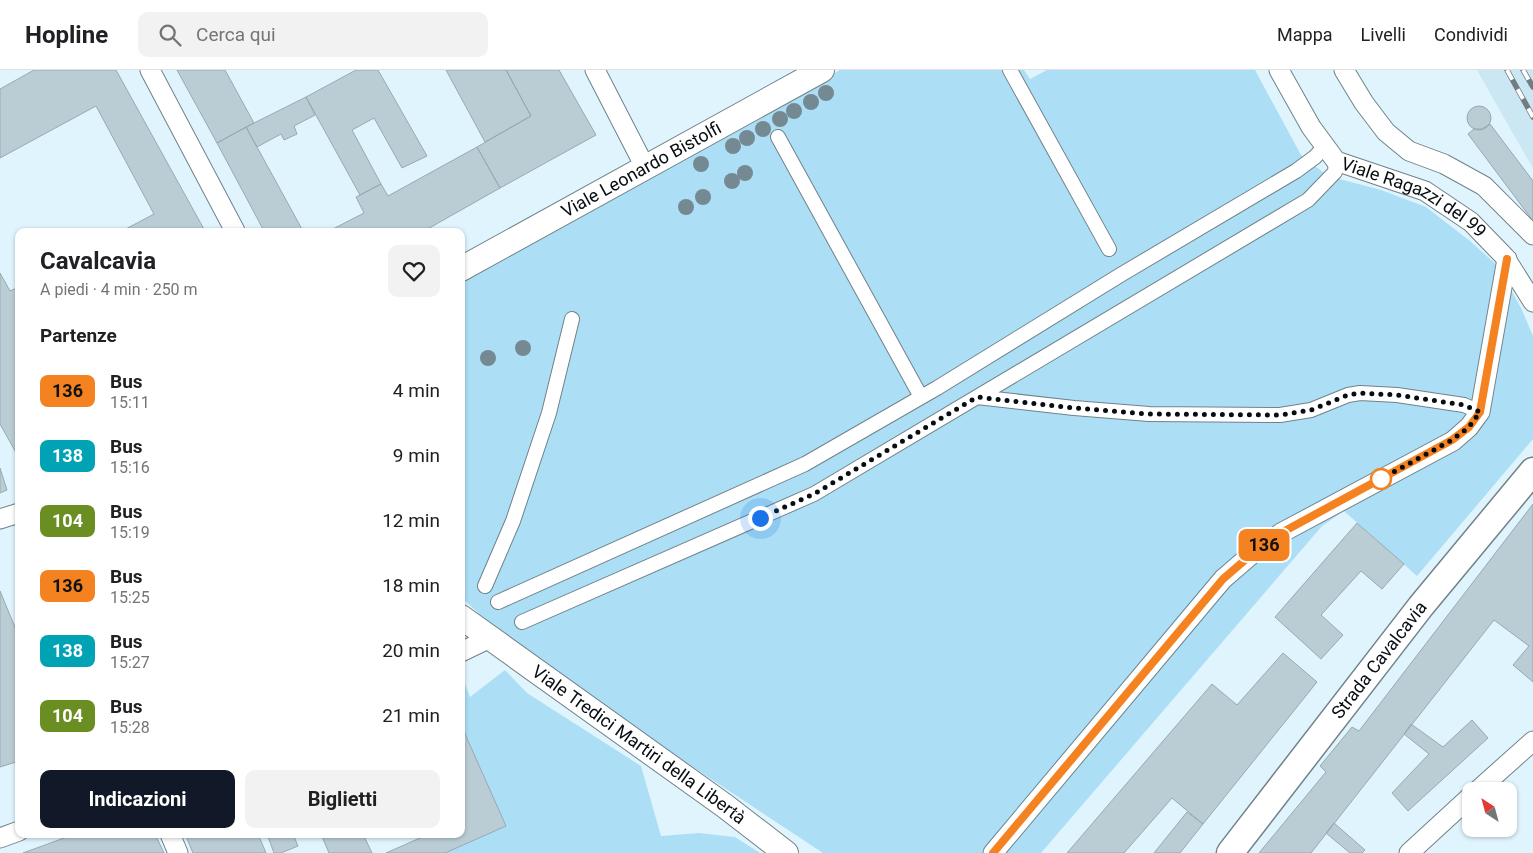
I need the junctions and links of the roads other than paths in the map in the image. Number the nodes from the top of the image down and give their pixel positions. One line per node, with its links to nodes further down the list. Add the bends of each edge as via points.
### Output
1 (150, 70): 11 (street)
2 (595, 70): 10 (street)
3 (822, 70): 10 (street, Viale Leonardo Bistolfi)
4 (1010, 70): 13 (street)
5 (1279, 70): 8 (street, Viale Ragazzi del 99)
6 (1344, 70): 12 (street, via 1386,132 1408,151 1444,164 1484,186)
7 (778, 137): 18 (street)
8 (1325, 146): 9 (street, Viale Ragazzi del 99); 18 (street, via 1296,171)
9 (1336, 161): 14 (street, Viale Ragazzi del 99, via 1425,191 1471,222); 19 (street, via 1335,172 1308,200)
10 (645, 167): 15 (street, Viale Leonardo Bistolfi)
11 (233, 228)
12 (1533, 235)
13 (1109, 249)
14 (1507, 259): 16 (street, Viale Ragazzi del 99); 20 (street)
15 (465, 267)
16 (1533, 302)
17 (572, 319): 24 (street, via 549,413 513,521)
18 (921, 397): 25 (street, via 782,476)
19 (977, 397): 20 (street, via 1149,414 1271,416 1311,410 1360,393 1464,405); 27 (street, via 814,494)
20 (1480, 412): 38 (street, via 1469,427 1452,440 1281,533 1223,579)
21 (1533, 471): 39 (main road, Strada Cavalcavia, via 1422,606)
22 (15, 514): 23 (street)
23 (0, 519)
24 (485, 586)
25 (498, 602)
26 (465, 621): 28 (street, Viale Tredici Martiri della Libertà)
27 (522, 622)
28 (490, 638): 29 (street); 37 (street, Viale Tredici Martiri della Libertà)
29 (465, 650)
30 (1533, 740): 31 (street)
31 (1487, 782)
32 (1462, 804): 40 (street)
33 (15, 832): 34 (street)
34 (0, 838)
35 (172, 838): 36 (street)
36 (178, 853)
37 (786, 853)
38 (993, 853)
39 (1230, 853)
40 (1408, 853)

